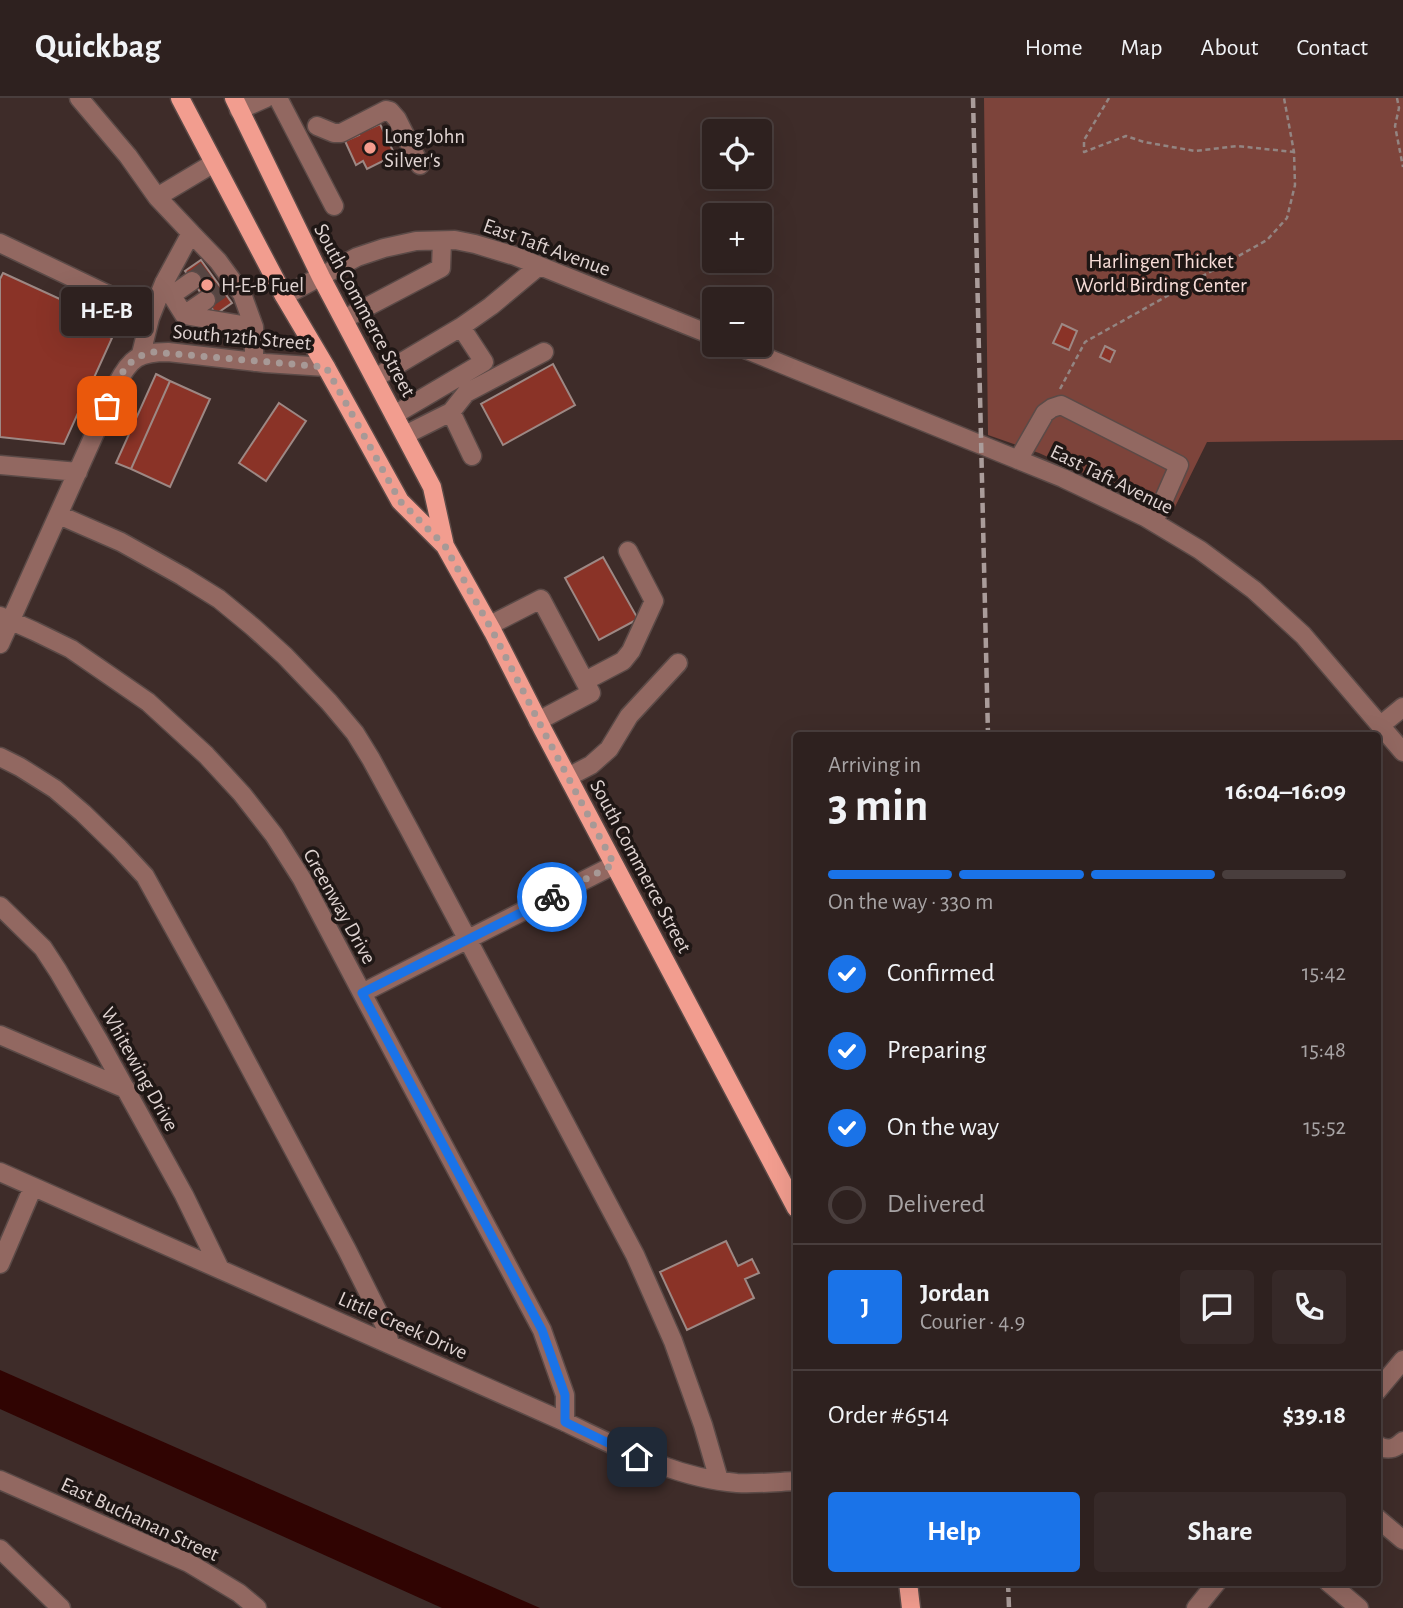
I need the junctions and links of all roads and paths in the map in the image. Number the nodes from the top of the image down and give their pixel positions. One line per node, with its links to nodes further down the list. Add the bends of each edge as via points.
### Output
1 (79, 98): 14 (street)
2 (180, 98): 11 (main road, South Commerce Street)
3 (266, 98): 8 (street)
4 (278, 98): 15 (street)
5 (1109, 98): 10 (path, via 1084,140 1084,152 1126,136 1195,151 1237,146)
6 (1284, 98): 10 (path)
7 (1397, 98): 13 (path, via 1395,126)
8 (236, 104): 20 (main road, South Commerce Street)
9 (317, 126): 12 (street, via 341,133 390,111)
10 (1294, 152): 37 (path, via 1295,185 1287,218 1267,240 1085,342 1057,394)
11 (214, 163): 14 (street); 23 (main road, South Commerce Street)
12 (420, 165)
13 (1403, 167)
14 (157, 197): 16 (street)
15 (334, 206)
16 (191, 233): 22 (street); 28 (street, via 227,285 242,295)
17 (442, 241): 19 (street, East Taft Avenue, via 475,244); 20 (street, East Taft Avenue, via 384,248); 27 (street, via 441,268)
18 (0, 243): 26 (street)
19 (540, 266): 29 (street); 30 (street, East Taft Avenue)
20 (321, 277): 23 (street, East Taft Avenue); 27 (main road, South Commerce Street)
21 (192, 281): 22 (street)
22 (168, 289): 25 (street); 26 (street)
23 (284, 296): 35 (main road, South Commerce Street)
24 (206, 300): 25 (street)
25 (184, 315): 28 (street)
26 (150, 318): 32 (street)
27 (344, 319): 36 (main road, South Commerce Street)
28 (254, 327): 34 (street)
29 (461, 327): 36 (street); 39 (street, via 485,362)
30 (702, 331)
31 (544, 352): 38 (street, via 466,393)
32 (141, 354): 34 (street, South 12th Street, via 168,352); 44 (street, via 123,372)
33 (765, 357): 42 (street, East Taft Avenue)
34 (254, 362): 35 (street, South 12th Street)
35 (326, 367): 47 (main road, South Commerce Street, via 400,501)
36 (375, 378): 39 (main road, South Commerce Street)
37 (1060, 405): 42 (street, via 1045,413); 46 (street, via 1179,465)
38 (450, 412): 40 (street); 41 (street)
39 (394, 415): 40 (main road, South Commerce Street)
40 (405, 435): 47 (main road, South Commerce Street, via 432,486)
41 (472, 456)
42 (1018, 460): 46 (street, East Taft Avenue)
43 (0, 465): 44 (street)
44 (78, 472): 45 (street)
45 (59, 515): 49 (street); 62 (street, via 121,542 219,599 330,702 371,759)
46 (1154, 522): 56 (street, East Taft Avenue, via 1254,590 1303,635)
47 (445, 546): 50 (main road, South Commerce Street)
48 (628, 551): 53 (street, via 654,601 623,661)
49 (5, 618): 51 (street); 63 (street, Greenway Drive, via 71,649 148,702 206,755 274,835)
50 (489, 625): 53 (street, via 541,599); 55 (main road, South Commerce Street)
51 (0, 644)
52 (678, 663): 59 (street, via 629,716 608,749)
53 (585, 681): 55 (street, via 591,693)
54 (1403, 707): 56 (street)
55 (538, 720): 59 (main road, South Commerce Street)
56 (1381, 725): 57 (street, East Taft Avenue)
57 (1403, 752)
58 (0, 757): 71 (street, via 55,789 145,876 347,1250)
59 (568, 777): 60 (main road, South Commerce Street)
60 (614, 864): 62 (street); 68 (main road, South Commerce Street)
61 (0, 906): 65 (street, Whitewing Drive, via 43,948)
62 (468, 940): 63 (street); 78 (street, via 635,1255 673,1341)
63 (362, 993): 74 (street, Greenway Drive, via 542,1330 565,1395)
64 (0, 1035): 65 (street)
65 (126, 1089): 70 (street, Whitewing Drive)
66 (0, 1172): 67 (street, Little Creek Drive)
67 (33, 1187): 69 (street); 70 (street, Little Creek Drive)
68 (793, 1202)
69 (0, 1264)
70 (220, 1269): 71 (street, Little Creek Drive)
71 (390, 1344): 74 (street, Little Creek Drive)
72 (1403, 1360): 73 (street)
73 (1381, 1386)
74 (565, 1422): 78 (street, Little Creek Drive, via 637,1457)
75 (1403, 1441): 76 (street, via 1393,1448)
76 (1381, 1447)
77 (0, 1480): 87 (street, East Buchanan Street, via 188,1563 239,1592)
78 (719, 1480): 79 (street, Little Creek Drive)
79 (793, 1481)
80 (1381, 1521): 81 (street)
81 (1403, 1540)
82 (0, 1549): 86 (street)
83 (908, 1586): 88 (main road)
84 (1214, 1586): 89 (street)
85 (1333, 1586): 90 (street)
86 (61, 1608)
87 (257, 1608)
88 (911, 1608)
89 (1196, 1608)
90 (1359, 1608)

